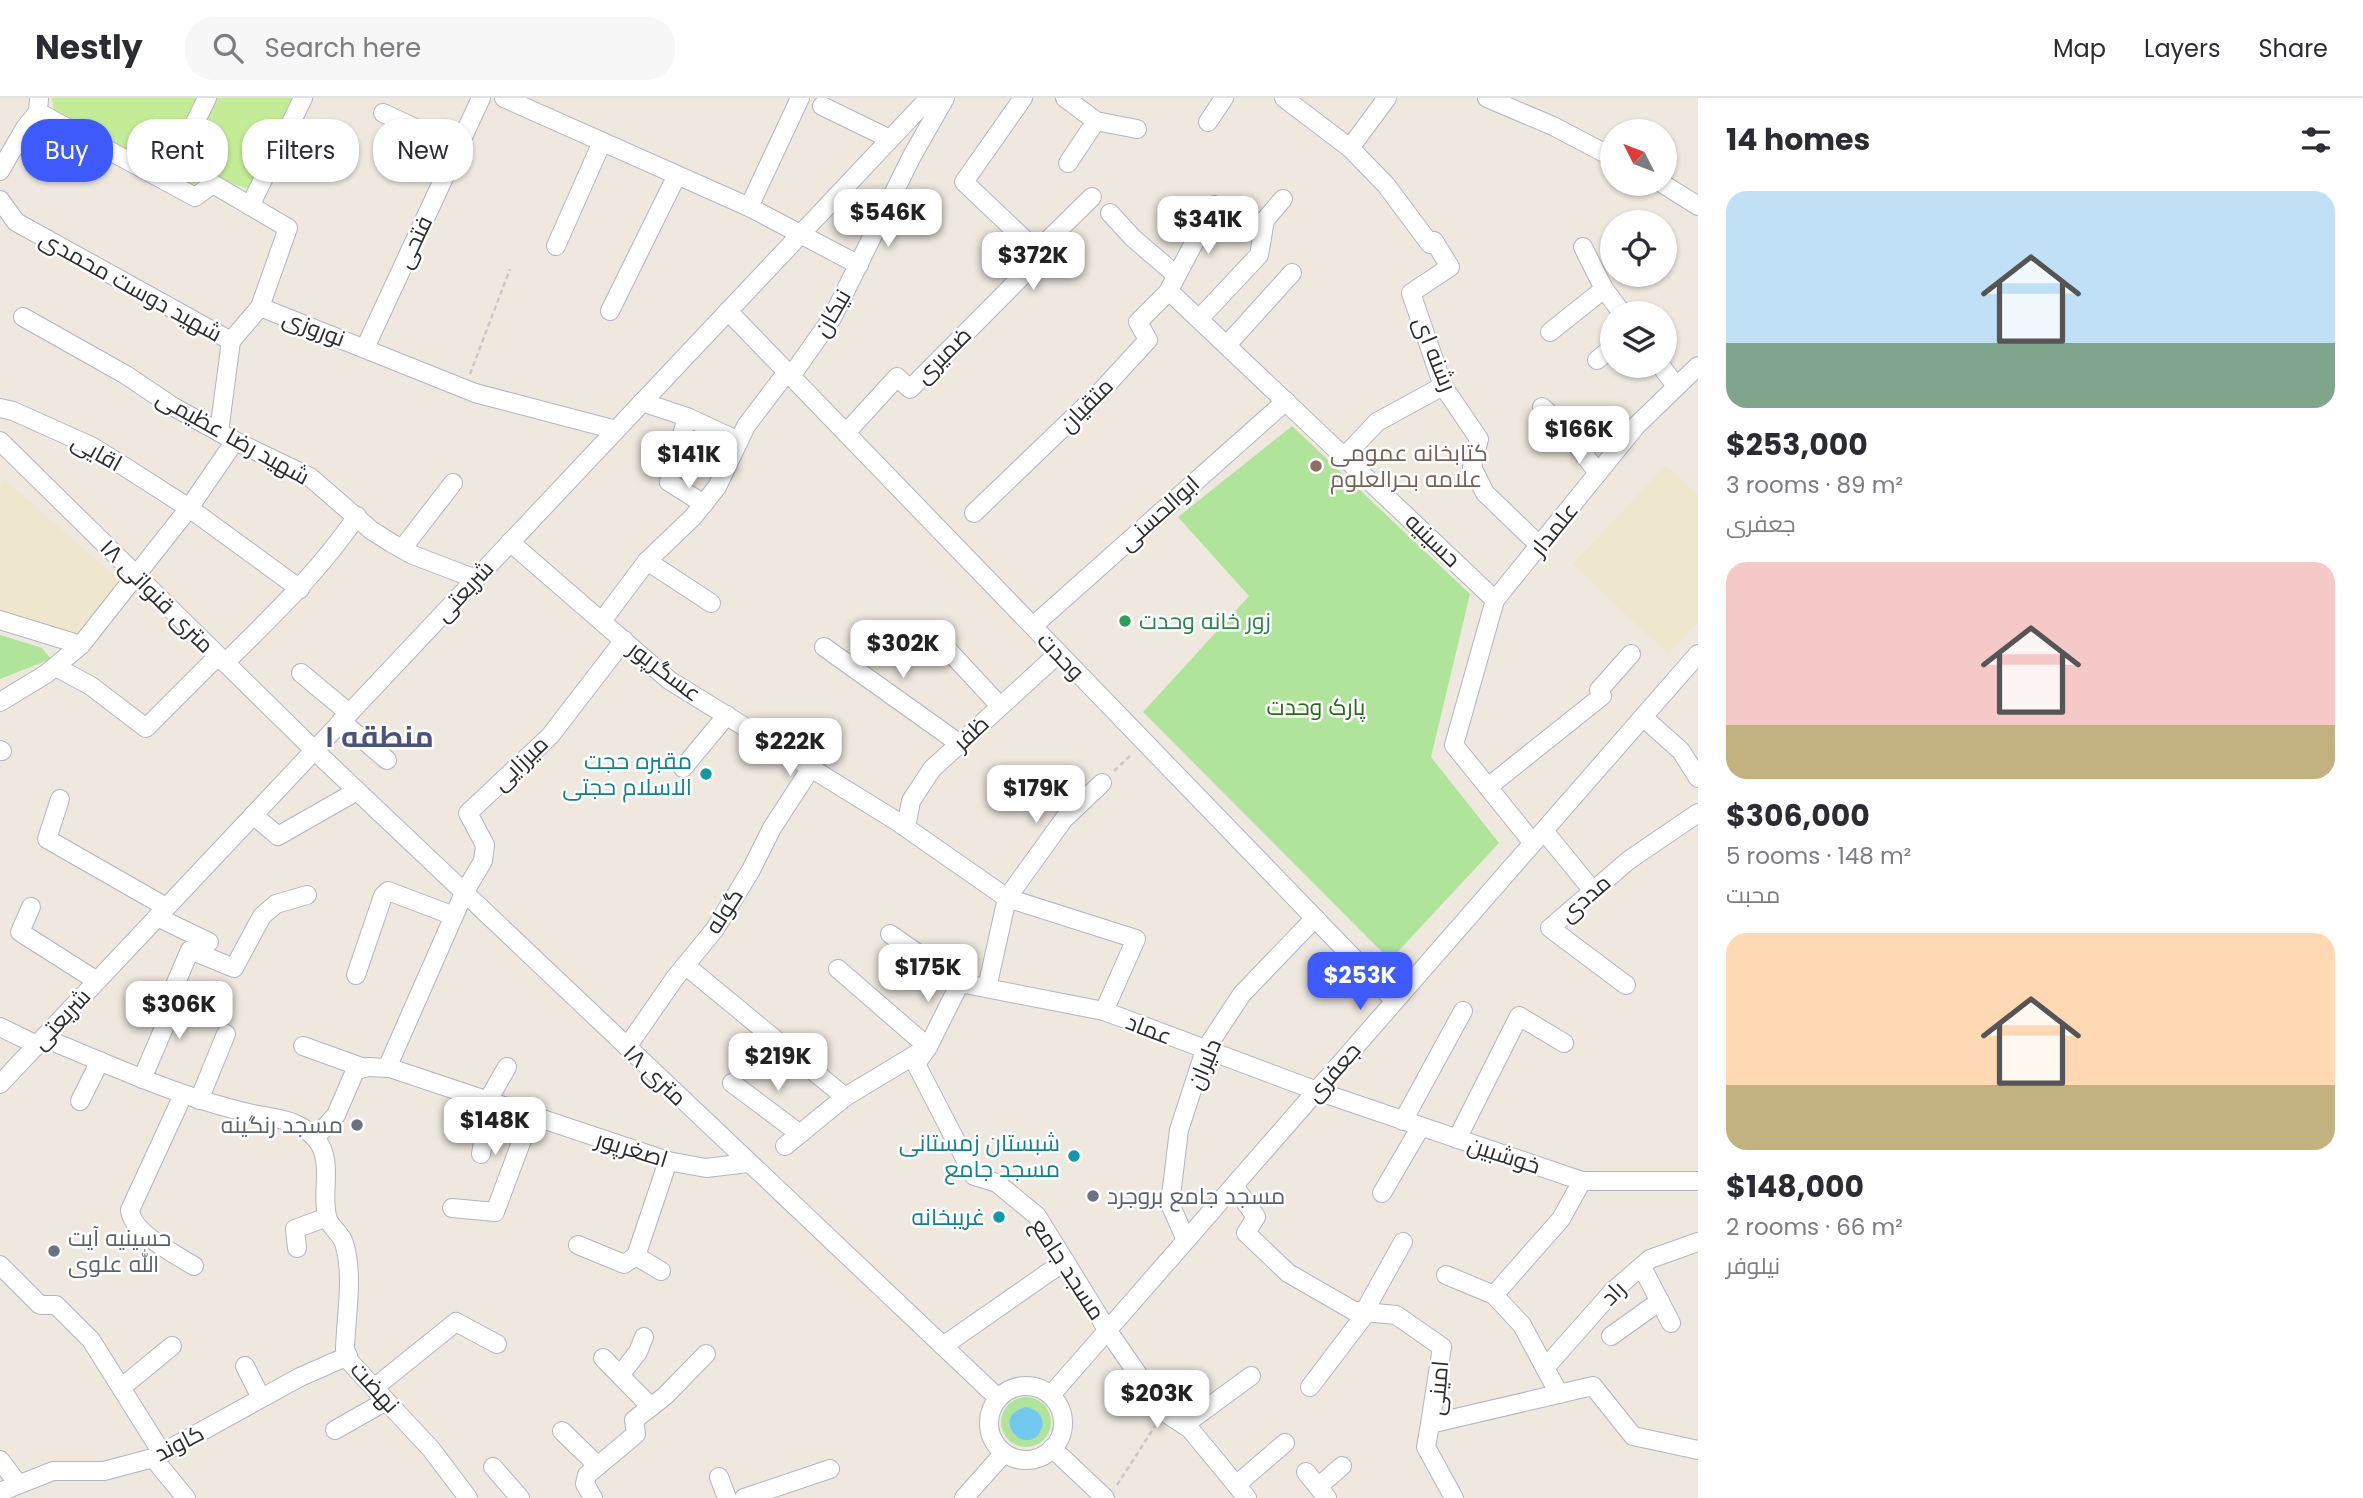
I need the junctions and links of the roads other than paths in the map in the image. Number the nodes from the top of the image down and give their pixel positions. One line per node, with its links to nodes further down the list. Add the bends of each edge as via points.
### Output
1 (207, 98): 17 (street)
2 (303, 98): 36 (street)
3 (481, 98): 19 (street, فتحی)
4 (504, 98): 24 (street)
5 (800, 98): 37 (street)
6 (929, 98): 23 (street, شریعتی)
7 (946, 98): 44 (street, نیکان)
8 (1023, 98): 43 (street, via 964,181)
9 (1065, 98): 20 (street)
10 (1224, 98): 21 (street)
11 (1284, 98): 25 (street)
12 (1387, 98): 25 (street)
13 (1494, 99): 26 (street)
14 (38, 105): 28 (street); 36 (street, نوروزی, via 195,197 213,184)
15 (822, 106): 23 (street)
16 (383, 113): 18 (street)
17 (197, 119)
18 (396, 119)
19 (471, 119)
20 (1096, 121): 22 (street); 27 (street)
21 (1208, 122)
22 (1137, 129)
23 (890, 139): 40 (street, شریعتی)
24 (602, 142): 29 (street); 41 (street)
25 (1350, 148): 63 (street, رشنه ای, via 1386,185 1430,244 1434,242 1450,267 1411,293)
26 (1600, 151)
27 (1068, 163)
28 (0, 171)
29 (677, 175): 37 (street); 50 (street)
30 (442, 182): 57 (street, فتحی)
31 (1677, 193): 38 (street)
32 (1091, 197): 43 (street)
33 (1283, 199): 53 (street, via 1265,220 1259,255)
34 (0, 200): 55 (street, شهید دوست محمدی, via 16,222)
35 (1214, 205): 46 (street)
36 (250, 206): 49 (street, نوروزی, via 288,228)
37 (749, 206): 40 (street)
38 (1698, 206)
39 (1111, 213): 46 (street, حسینیه)
40 (801, 233): 44 (street); 51 (street, شریعتی)
41 (556, 246)
42 (1583, 247): 47 (street)
43 (1037, 251): 72 (street, ضمیری, via 1042,256 910,388 897,377)
44 (859, 265): 61 (street, نیکان, via 832,318)
45 (1292, 274): 56 (street)
46 (1172, 283): 53 (street, حسینیه); 81 (street, متقیان, via 1138,322 1148,340)
47 (1604, 289): 48 (street); 54 (street)
48 (1613, 301)
49 (260, 307): 55 (street, شهید دوست محمدی); 57 (street, نوروزی)
50 (610, 311)
51 (728, 311): 61 (street, وحدت); 66 (street, شریعتی)
52 (23, 317): 71 (street, شهید رضا عظیمی)
53 (1199, 319): 56 (street, حسینیه)
54 (1550, 332)
55 (231, 341): 71 (street)
56 (1227, 345): 65 (street, حسینیه)
57 (365, 348): 70 (street, نوروزی, via 464,389)
58 (1600, 358): 59 (street)
59 (1597, 360)
60 (1698, 366): 64 (street, علمدار)
61 (789, 374): 72 (street, وحدت); 75 (street, نیکان)
62 (1670, 378): 64 (street)
63 (1443, 386): 76 (street, via 1377,422); 84 (street, رشنه ای, via 1479,439 1472,467 1485,494)
64 (1676, 386): 77 (street, علمدار)
65 (1286, 401): 76 (street, حسینیه); 94 (street, ابوالحسنی)
66 (642, 402): 69 (street); 70 (street, شریعتی)
67 (1542, 407): 77 (street)
68 (0, 408): 80 (street, اقایی, via 91,446)
69 (687, 417): 75 (street); 79 (street, via 669,482)
70 (616, 430): 83 (street, شریعتی)
71 (219, 432): 74 (street, شهید رضا عظیمی)
72 (846, 433): 94 (street, وحدت)
73 (0, 441): 87 (street, ۱۸ متری قنواتی)
74 (235, 441): 80 (street); 82 (street, شهید رضا عظیمی, via 310,477)
75 (739, 441): 79 (street, نیکان, via 718,487)
76 (1345, 456): 90 (street, حسینیه)
77 (1598, 473): 84 (street, علمدار)
78 (453, 483): 85 (street)
79 (704, 504): 86 (street, نیکان)
80 (189, 508): 87 (street); 89 (street, اقایی)
81 (974, 513)
82 (357, 516): 85 (street, شهید رضا عظیمی); 89 (street)
83 (510, 542): 88 (street, شریعتی); 93 (street, عسگرپور)
84 (1540, 546): 90 (street, علمدار)
85 (402, 549): 88 (street, شهید رضا عظیمی)
86 (647, 561): 91 (street); 93 (street, نیکان)
87 (137, 576): 97 (street); 102 (street, ۱۸ متری قنواتی)
88 (476, 579): 108 (street, شریعتی)
89 (300, 589): 102 (street)
90 (1495, 600): 117 (street, via 1454,745)
91 (710, 603)
92 (0, 621): 97 (street)
93 (602, 621): 96 (street, عسگرپور)
94 (1033, 626): 99 (street, وحدت)
95 (936, 637): 106 (street)
96 (624, 640): 107 (street, عسگرپور, via 669,680); 125 (street, میرزایی, via 550,736 468,813 485,845 483,861)
97 (81, 645): 103 (street)
98 (824, 647): 110 (street)
99 (1059, 653): 106 (street, ظفر); 131 (street, وحدت)
100 (1631, 654): 117 (street, via 1599,690 1602,696)
101 (1698, 654): 109 (street, جعفری)
102 (222, 659): 103 (street, via 146,728 91,686); 111 (street, ۱۸ متری قنواتی)
103 (56, 667): 105 (street)
104 (301, 673): 108 (street)
105 (0, 702)
106 (1000, 706): 110 (street, ظفر)
107 (727, 715): 113 (street); 114 (street, عسگرپور)
108 (345, 717): 111 (street, شریعتی); 112 (street)
109 (1643, 717): 115 (street, via 1681,751); 123 (street, جعفری)
110 (960, 744): 122 (street, ظفر, via 932,769 918,790)
111 (314, 750): 118 (street, ۱۸ متری); 121 (street, شریعتی)
112 (387, 760)
113 (683, 768)
114 (811, 768): 122 (street, عسگرپور); 134 (street, گوله, via 715,929)
115 (1698, 778)
116 (1102, 783): 127 (street, via 1063,820)
117 (1488, 787): 123 (street)
118 (357, 791): 121 (street, via 278,836); 125 (street, ۱۸ متری)
119 (60, 799): 129 (street, via 47,839)
120 (1698, 813): 124 (street, مددی)
121 (253, 815): 129 (street, شریعتی)
122 (906, 827): 127 (street, عسگرپور)
123 (1538, 837): 124 (street); 141 (street, جعفری)
124 (1593, 891): 139 (street, مددی, via 1550,928)
125 (464, 893): 130 (street); 149 (street, ۱۸ متری)
126 (307, 895): 156 (street, via 276,904 262,916 234,968 190,950 175,985 181,988)
127 (1007, 898): 140 (street); 142 (street, عماد, via 1136,939)
128 (31, 907): 137 (street, via 20,932)
129 (162, 912): 133 (street); 137 (street, شریعتی)
130 (454, 916): 136 (street, via 388,891); 154 (street)
131 (1315, 918): 141 (street, وحدت); 151 (street, دلیران, via 1242,994)
132 (890, 934): 138 (street)
133 (209, 942)
134 (685, 965): 149 (street, گوله); 161 (street)
135 (838, 969): 150 (street)
136 (356, 975)
137 (97, 981): 146 (street, شریعتی)
138 (960, 983): 140 (street); 150 (street)
139 (1626, 985)
140 (987, 988): 142 (street)
141 (1395, 1001): 159 (street, جعفری)
142 (1104, 1011): 151 (street, عماد)
143 (1463, 1011): 165 (street)
144 (0, 1027): 146 (street)
145 (226, 1034): 160 (street)
146 (40, 1041): 152 (street); 158 (street, شریعتی)
147 (1564, 1043): 169 (street, via 1519,1016)
148 (303, 1046): 153 (street, اصغرپور)
149 (626, 1047): 173 (street, ۱۸ متری)
150 (928, 1047): 161 (street); 186 (street, مسجد جامع, via 916,1064 974,1176 997,1184 1037,1216)
151 (1205, 1050): 159 (street, عماد); 180 (street, دلیران, via 1179,1130 1170,1204)
152 (100, 1061): 156 (street); 162 (street)
153 (364, 1068): 154 (street, اصغرپور); 168 (street, via 355,1071 336,1115)
154 (387, 1068): 163 (street, اصغرپور)
155 (507, 1068): 163 (street)
156 (142, 1079): 160 (street)
157 (732, 1083): 167 (street)
158 (0, 1084)
159 (1317, 1091): 165 (street, خوشبین); 176 (street, جعفری)
160 (191, 1097): 168 (street, via 290,1121); 188 (street, via 130,1210 131,1220 142,1232)
161 (845, 1097): 167 (street)
162 (80, 1101)
163 (487, 1102): 164 (street, اصغرپور); 171 (street)
164 (531, 1116): 172 (street, اصغرپور); 178 (street, via 495,1212)
165 (1403, 1121): 166 (street, خوشبین)
166 (1420, 1128): 169 (street, خوشبین); 177 (street)
167 (800, 1134): 170 (street)
168 (315, 1138): 179 (street, via 325,1164)
169 (1457, 1139): 174 (street, خوشبین)
170 (785, 1146)
171 (481, 1154)
172 (668, 1161): 173 (street, اصغرپور, via 706,1168); 185 (street)
173 (748, 1163): 201 (street, ۱۸ متری)
174 (1582, 1181): 175 (street, خوشبین); 192 (street, via 1561,1219)
175 (1698, 1181)
176 (1235, 1187): 180 (street, جعفری); 194 (street, امینی, via 1256,1217 1246,1233 1288,1273 1354,1311)
177 (1382, 1193)
178 (452, 1208)
179 (327, 1217): 184 (street, via 295,1230); 203 (street, نهضت, via 344,1240)
180 (1186, 1240): 196 (street, جعفری)
181 (1403, 1242): 194 (street)
182 (1698, 1242): 189 (street, راد)
183 (578, 1245): 185 (street, via 624,1264)
184 (297, 1248)
185 (636, 1256): 190 (street)
186 (1065, 1261): 196 (street, مسجد جامع); 201 (street)
187 (0, 1265): 209 (street, via 40,1305 56,1305 91,1340)
188 (194, 1266)
189 (1642, 1266): 193 (street); 206 (street, راد, via 1613,1291)
190 (661, 1271)
191 (1446, 1275): 192 (street)
192 (1494, 1295): 206 (street, via 1522,1325)
193 (1660, 1301): 195 (street); 198 (street)
194 (1365, 1312): 210 (street); 217 (street, امینی, via 1396,1315 1442,1347)
195 (1671, 1323)
196 (1108, 1331): 213 (street, جعفری); 218 (street, مسجد جامع, via 1164,1412)
197 (644, 1336): 207 (street)
198 (1611, 1336)
199 (497, 1343): 212 (street, via 456,1322)
200 (172, 1346): 209 (street)
201 (943, 1346): 215 (street, ۱۸ متری)
202 (706, 1354): 216 (street)
203 (348, 1356): 212 (street, نهضت); 214 (street, کاوند)
204 (603, 1359): 207 (street)
205 (245, 1366): 214 (street)
206 (1545, 1368): 211 (street)
207 (620, 1375): 216 (street)
208 (1251, 1376): 218 (street)
209 (122, 1387): 225 (street)
210 (1310, 1387)
211 (1559, 1394): 217 (street, امینی); 223 (street, امینی, via 1593,1386 1633,1436)
212 (380, 1395): 219 (street); 239 (street, نهضت, via 431,1449)
213 (1051, 1395): 215 (street, via 1018,1386); 222 (street, via 1063,1427)
214 (261, 1398): 225 (street, کاوند)
215 (998, 1398): 224 (street, via 989,1427)
216 (651, 1407): 227 (street, via 634,1420 636,1434)
217 (1430, 1424): 245 (street, via 1426,1447)
218 (1184, 1425): 234 (street)
219 (335, 1430)
220 (562, 1431): 227 (street)
221 (1285, 1443): 234 (street)
222 (1052, 1448): 224 (street, via 1035,1459); 237 (street)
223 (1698, 1450)
224 (1004, 1453): 244 (street)
225 (158, 1455): 233 (street, کاوند, via 104,1471 52,1471); 238 (street)
226 (0, 1460): 233 (street)
227 (598, 1466): 241 (street, via 587,1475 585,1484)
228 (1342, 1466): 236 (street)
229 (493, 1467): 240 (street)
230 (830, 1469): 243 (street)
231 (1306, 1472): 236 (street)
232 (719, 1477): 242 (street)
233 (18, 1483): 235 (street, کاوند)
234 (1242, 1491)
235 (0, 1492)
236 (1323, 1492)
237 (1110, 1493)
238 (186, 1498)
239 (468, 1498)
240 (520, 1498)
241 (593, 1498)
242 (727, 1498)
243 (744, 1498)
244 (964, 1498)
245 (1454, 1498)

